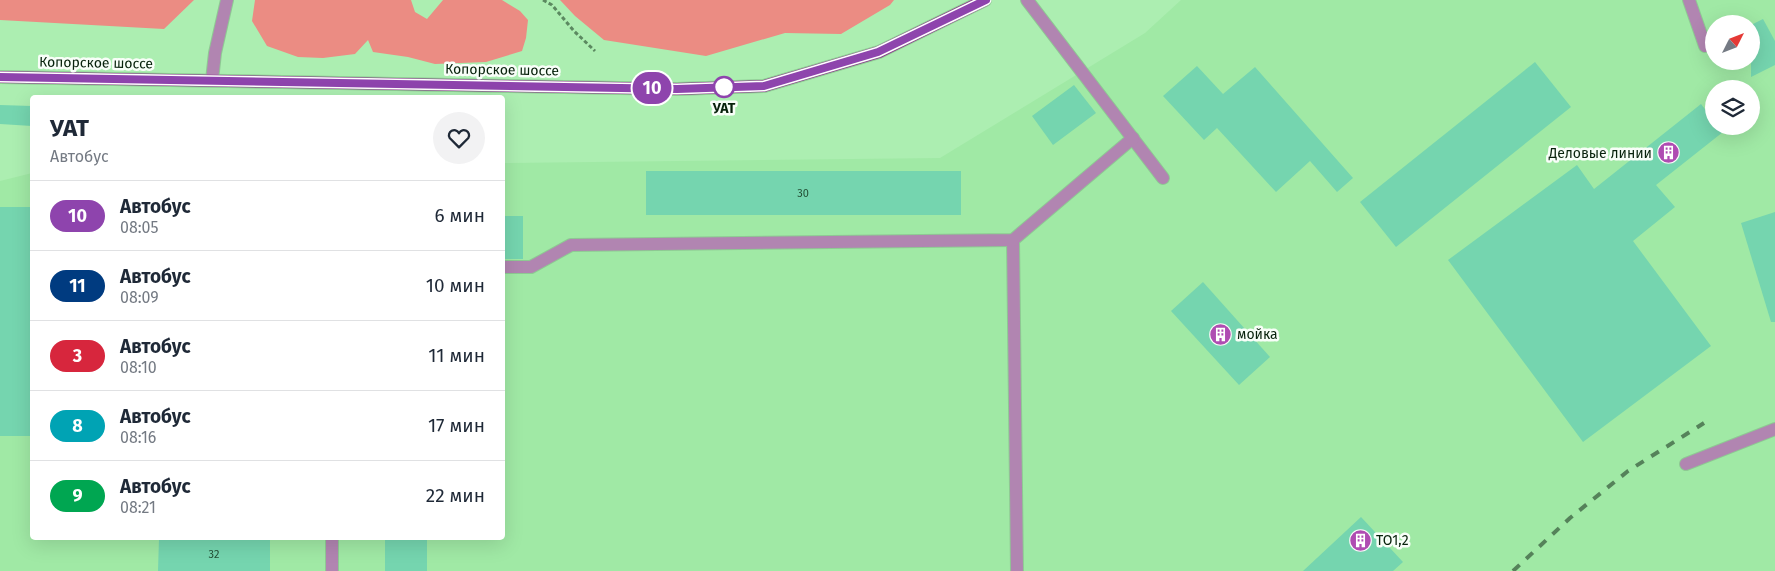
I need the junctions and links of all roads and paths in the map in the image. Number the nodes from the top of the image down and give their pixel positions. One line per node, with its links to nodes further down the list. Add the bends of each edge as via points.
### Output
1 (227, 0): 9 (street)
2 (543, 0): 7 (path, via 552,5)
3 (986, 0): 9 (main road, Копорское шоссе, via 878,52 764,86 677,89)
4 (1027, 0): 10 (street)
5 (1689, 0): 6 (street)
6 (1705, 46)
7 (596, 50)
8 (0, 77): 9 (main road, Копорское шоссе)
9 (212, 80)
10 (1133, 138): 11 (street); 12 (street)
11 (1163, 178)
12 (1014, 240): 13 (street, via 571,245 531,267); 18 (street)
13 (505, 267)
14 (1775, 429): 15 (street)
15 (1686, 464)
16 (332, 540): 17 (street)
17 (332, 571)
18 (1017, 571)

